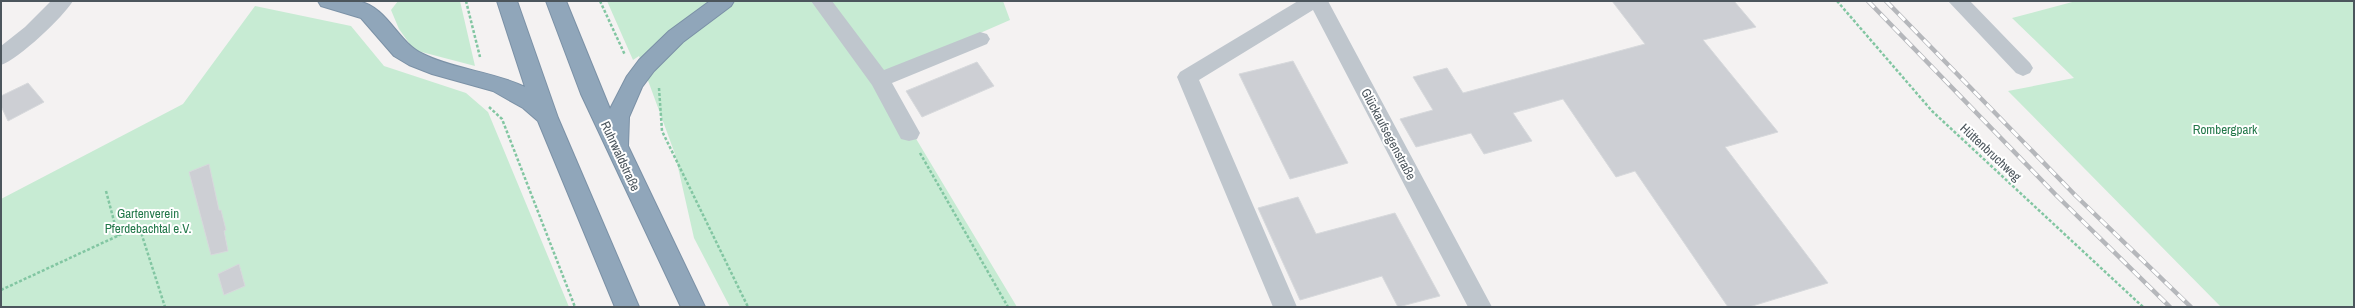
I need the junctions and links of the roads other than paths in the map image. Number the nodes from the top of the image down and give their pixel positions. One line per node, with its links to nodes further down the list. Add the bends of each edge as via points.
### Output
1 (63, 1): 11 (street, via 32,32)
2 (328, 1): 14 (highway, via 370,14 380,23 398,50 417,60 513,90 535,105)
3 (507, 1): 14 (highway, via 527,68)
4 (556, 1): 16 (highway, Ruhrwaldstraße, via 592,94)
5 (724, 1): 16 (highway, via 668,44 650,77 623,102 618,118)
6 (821, 1): 13 (street)
7 (1313, 1): 19 (street, via 1187,77)
8 (1318, 1): 20 (street, Glückaufsegenstraße)
9 (1958, 1): 12 (street)
10 (980, 39): 13 (street)
11 (1, 57)
12 (2023, 68)
13 (880, 80): 15 (street)
14 (548, 122): 17 (highway)
15 (909, 133)
16 (619, 151): 18 (highway, Ruhrwaldstraße)
17 (627, 307)
18 (693, 307)
19 (1285, 307)
20 (1480, 307)

